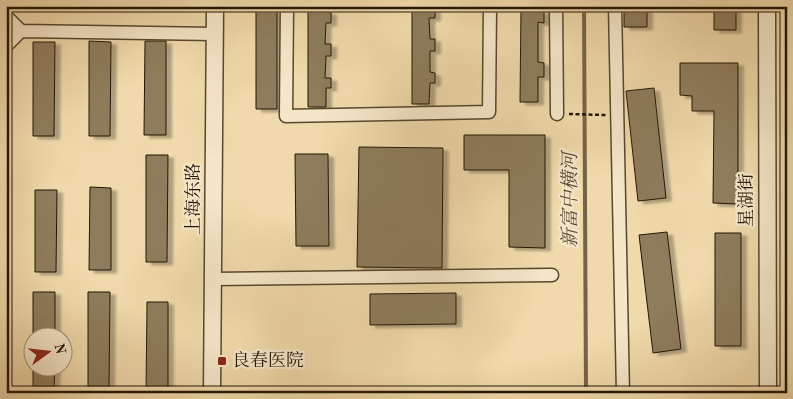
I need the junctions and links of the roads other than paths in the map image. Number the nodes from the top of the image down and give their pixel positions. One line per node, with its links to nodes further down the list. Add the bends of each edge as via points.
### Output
1 (215, 6): 9 (street, 上海东路)
2 (287, 6): 3 (street, via 286,116 489,112)
3 (490, 6)
4 (556, 6): 11 (street)
5 (615, 6): 15 (street)
6 (767, 6): 16 (street, 星湖街)
7 (6, 16): 8 (street)
8 (20, 30): 9 (street); 10 (street)
9 (216, 34): 13 (street, 上海东路)
10 (6, 46)
11 (558, 114)
12 (552, 274): 13 (street)
13 (214, 278): 14 (street, 上海东路)
14 (212, 393)
15 (623, 393)
16 (768, 393)

